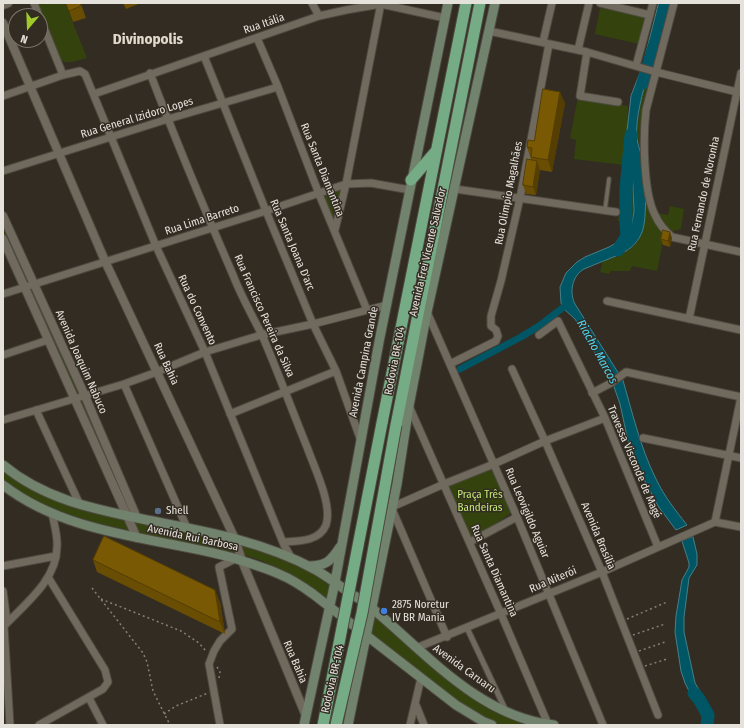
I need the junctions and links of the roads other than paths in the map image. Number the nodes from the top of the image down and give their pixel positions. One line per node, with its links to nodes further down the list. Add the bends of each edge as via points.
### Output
1 (8, 3): 13 (street)
2 (312, 3): 16 (street)
3 (448, 3): 17 (main road, Avenida Campina Grande)
4 (466, 3): 41 (highway, Rodovia BR-104)
5 (480, 3): 145 (highway, Rodovia BR-104, bridge, via 396,425 362,613)
6 (495, 3): 19 (main road, Avenida Frei Vicente Salvador)
7 (552, 3): 22 (street, Rua Olimpio Magalhães)
8 (589, 3): 23 (street)
9 (600, 3): 15 (street)
10 (653, 3): 15 (street)
11 (674, 3): 27 (street)
12 (381, 4): 14 (street, Rua Itália); 17 (street, Rua Itália); 45 (street)
13 (3, 5)
14 (346, 6): 16 (street, Rua Itália)
15 (650, 15): 26 (street)
16 (319, 16): 21 (street, Rua Itália)
17 (445, 18): 46 (main road, Avenida Campina Grande)
18 (3, 23): 32 (street, Rua Bahia)
19 (489, 31): 22 (street); 47 (main road, Avenida Frei Vicente Salvador)
20 (48, 37): 30 (street)
21 (257, 38): 25 (street, Rua Itália); 33 (street, Rua Santa Diamantina)
22 (546, 43): 23 (street); 49 (street, Rua Olimpio Magalhães)
23 (578, 50): 24 (street)
24 (586, 52): 26 (street); 38 (street, via 580,96)
25 (204, 56): 28 (street, Rua Itália); 37 (street, Rua Santa Joana D'arc)
26 (636, 66): 27 (street)
27 (654, 71): 34 (street); 57 (street, via 644,128 648,188 654,214 672,237)
28 (150, 73): 35 (street, Rua Itália); 39 (street, Rua Francisco Pereira da Silva)
29 (741, 73): 31 (street, Rua Fernando de Noronha)
30 (63, 75): 32 (street); 35 (street, Rua do Convento, via 83,72)
31 (740, 83): 34 (street, Rua Fernando de Noronha)
32 (30, 87): 36 (street); 42 (street, Rua Bahia)
33 (278, 87): 37 (street, Rua General Izidoro Lopes); 48 (street, Rua Santa Diamantina)
34 (737, 92): 57 (street, Rua Fernando de Noronha)
35 (94, 94): 40 (street, Rua do Convento)
36 (3, 96)
37 (222, 102): 39 (street, Rua General Izidoro Lopes); 51 (street, Rua Santa Joana D'arc)
38 (618, 102)
39 (168, 119): 40 (street, Rua General Izidoro Lopes); 54 (street, Rua Francisco Pereira da Silva)
40 (112, 137): 42 (street, Rua General Izidoro Lopes); 58 (street, Rua do Convento)
41 (437, 150): 46 (highway); 144 (highway, Rodovia BR-104, bridge)
42 (59, 154): 43 (street, Rua General Izidoro Lopes); 60 (street, Rua Bahia)
43 (3, 171)
44 (609, 179): 50 (lane)
45 (346, 184): 46 (street, Rua Lima Barreto); 48 (street, Rua Lima Barreto); 55 (street)
46 (411, 185): 65 (main road, Avenida Campina Grande)
47 (455, 189): 49 (street); 67 (main road, Avenida Frei Vicente Salvador)
48 (319, 194): 51 (street, Rua Lima Barreto); 55 (street, Rua Santa Diamantina)
49 (520, 198): 50 (street); 76 (street, Rua Olimpio Magalhães, via 491,316 490,326 496,330 496,341)
50 (605, 210): 52 (street)
51 (266, 211): 54 (street, Rua Lima Barreto); 69 (street, Rua Santa Joana D'arc)
52 (616, 212)
53 (3, 216): 61 (street, Avenida Joaquim Nabuco)
54 (213, 228): 58 (street, Rua Lima Barreto); 71 (street, Rua Francisco Pereira da Silva, via 237,286)
55 (335, 230): 66 (street, Rua Santa Diamantina)
56 (3, 239): 62 (street, Avenida Joaquim Nabuco)
57 (705, 244): 59 (street); 68 (street, Rua Fernando de Noronha)
58 (156, 246): 60 (street, Rua Lima Barreto); 74 (street, Rua do Convento)
59 (741, 252)
60 (106, 262): 61 (street, Rua Lima Barreto); 79 (street, Rua Bahia)
61 (34, 284): 62 (street, Rua Lima Barreto); 83 (street, Avenida Joaquim Nabuco)
62 (24, 287): 63 (street, Rua Lima Barreto); 73 (street, Avenida Joaquim Nabuco)
63 (3, 294)
64 (607, 301): 68 (street)
65 (387, 305): 66 (street); 93 (main road, Avenida Campina Grande)
66 (367, 310): 69 (street)
67 (427, 312): 76 (street, Rua Leovigildo Aguiar); 86 (main road, Avenida Frei Vicente Salvador)
68 (689, 319): 70 (street)
69 (313, 324): 71 (street); 78 (street, Rua Santa Joana D'arc)
70 (741, 330)
71 (261, 334): 74 (street); 81 (street, Rua Francisco Pereira da Silva)
72 (539, 335): 82 (street, Travessa Visconde de Magé, via 558,321)
73 (48, 340): 75 (street); 85 (street, Avenida Joaquim Nabuco)
74 (205, 352): 79 (street); 88 (street, Rua do Convento)
75 (3, 355)
76 (450, 364): 96 (street, Rua Leovigildo Aguiar)
77 (512, 369): 92 (street, Avenida Brasília)
78 (336, 371): 81 (street); 93 (street, Rua Santa Joana D'arc)
79 (157, 372): 80 (street); 110 (street, Rua Bahia)
80 (124, 384): 83 (street); 108 (street)
81 (286, 391): 88 (street); 111 (street, Rua Francisco Pereira da Silva, via 317,470 325,497 327,519 322,532 314,538)
82 (592, 393): 84 (street, via 626,372); 89 (street, Travessa Visconde de Magé)
83 (85, 396): 85 (street); 105 (street, Avenida Joaquim Nabuco)
84 (741, 397): 94 (street)
85 (75, 399): 87 (street); 103 (street, Avenida Joaquim Nabuco)
86 (409, 406): 98 (street, Rua Santa Diamantina); 101 (main road, Avenida Frei Vicente Salvador)
87 (36, 410): 90 (street); 100 (street)
88 (230, 414): 111 (street, Rua do Convento)
89 (605, 418): 92 (street); 114 (street, Travessa Visconde de Magé)
90 (3, 420)
91 (643, 438): 94 (street)
92 (545, 441): 96 (street); 120 (street, Avenida Brasília)
93 (361, 442): 112 (main road, Avenida Campina Grande)
94 (730, 455): 95 (street); 106 (street)
95 (741, 458)
96 (494, 464): 98 (street); 104 (street, Rua Leovigildo Aguiar)
97 (3, 465): 100 (main road, Avenida Rui Barbosa, via 32,485)
98 (444, 484): 101 (street); 113 (street, Rua Santa Diamantina)
99 (3, 485): 102 (main road, Avenida Rui Barbosa)
100 (80, 505): 103 (main road, Avenida Rui Barbosa)
101 (392, 508): 126 (main road, Avenida Frei Vicente Salvador); 131 (street)
102 (52, 513): 109 (main road, Avenida Rui Barbosa); 115 (street, via 57,538)
103 (127, 516): 105 (main road, Avenida Rui Barbosa); 109 (street, Avenida Joaquim Nabuco)
104 (517, 517): 113 (street); 124 (street, Rua Leovigildo Aguiar)
105 (137, 518): 108 (main road, Avenida Rui Barbosa)
106 (715, 522): 107 (street); 114 (street, Rua Niterói)
107 (741, 527)
108 (187, 528): 110 (main road, Avenida Rui Barbosa)
109 (137, 538): 117 (main road, Avenida Rui Barbosa, via 207,551)
110 (235, 539): 116 (main road, Avenida Rui Barbosa); 117 (street, Rua Bahia)
111 (283, 542): 116 (street, Rua do Convento)
112 (342, 542): 119 (main road, via 330,560 324,564); 122 (main road, Avenida Campina Grande)
113 (470, 542): 127 (street, Rua Santa Diamantina)
114 (658, 547): 120 (street, Rua Niterói)
115 (56, 556): 118 (street); 121 (street)
116 (291, 557): 119 (main road, Avenida Rui Barbosa)
117 (238, 560): 125 (main road, Avenida Rui Barbosa, via 272,571 294,582); 138 (street, Rua Bahia); 143 (street, via 219,567 232,629 220,641 209,664)
118 (3, 566)
119 (308, 566): 122 (main road, Avenida Rui Barbosa)
120 (602, 572): 124 (street, Rua Niterói); 137 (street, Avenida Brasília)
121 (48, 577): 128 (street); 134 (street, via 105,670 108,682 103,690)
122 (335, 582): 125 (main road, Avenida Campina Grande); 126 (main road, Avenida Rui Barbosa)
123 (3, 591): 128 (street)
124 (550, 594): 127 (street, Rua Niterói); 150 (street, Rua Leovigildo Aguiar)
125 (329, 607): 130 (main road, Avenida Rui Barbosa); 138 (main road, Avenida Campina Grande)
126 (372, 609): 130 (main road, Avenida Frei Vicente Salvador); 132 (main road, Avenida Caruaru)
127 (501, 614): 129 (street, Rua Niterói); 149 (street, Rua Santa Diamantina)
128 (5, 625): 140 (street)
129 (467, 628): 131 (street, Rua Niterói); 136 (street)
130 (367, 635): 133 (main road); 146 (main road, Avenida Frei Vicente Salvador)
131 (447, 637): 132 (street, Rua Niterói)
132 (416, 648): 136 (main road, Avenida Caruaru, via 456,680)
133 (421, 678): 135 (street); 139 (main road, via 456,705)
134 (89, 698): 141 (street); 142 (street)
135 (416, 705): 147 (street); 148 (street)
136 (506, 712): 149 (main road, Avenida Caruaru)
137 (658, 715)
138 (305, 720)
139 (487, 724)
140 (10, 725)
141 (39, 725)
142 (103, 725)
143 (220, 725)
144 (323, 725)
145 (336, 725)
146 (348, 725)
147 (410, 725)
148 (424, 725)
149 (551, 725)
150 (603, 725)

